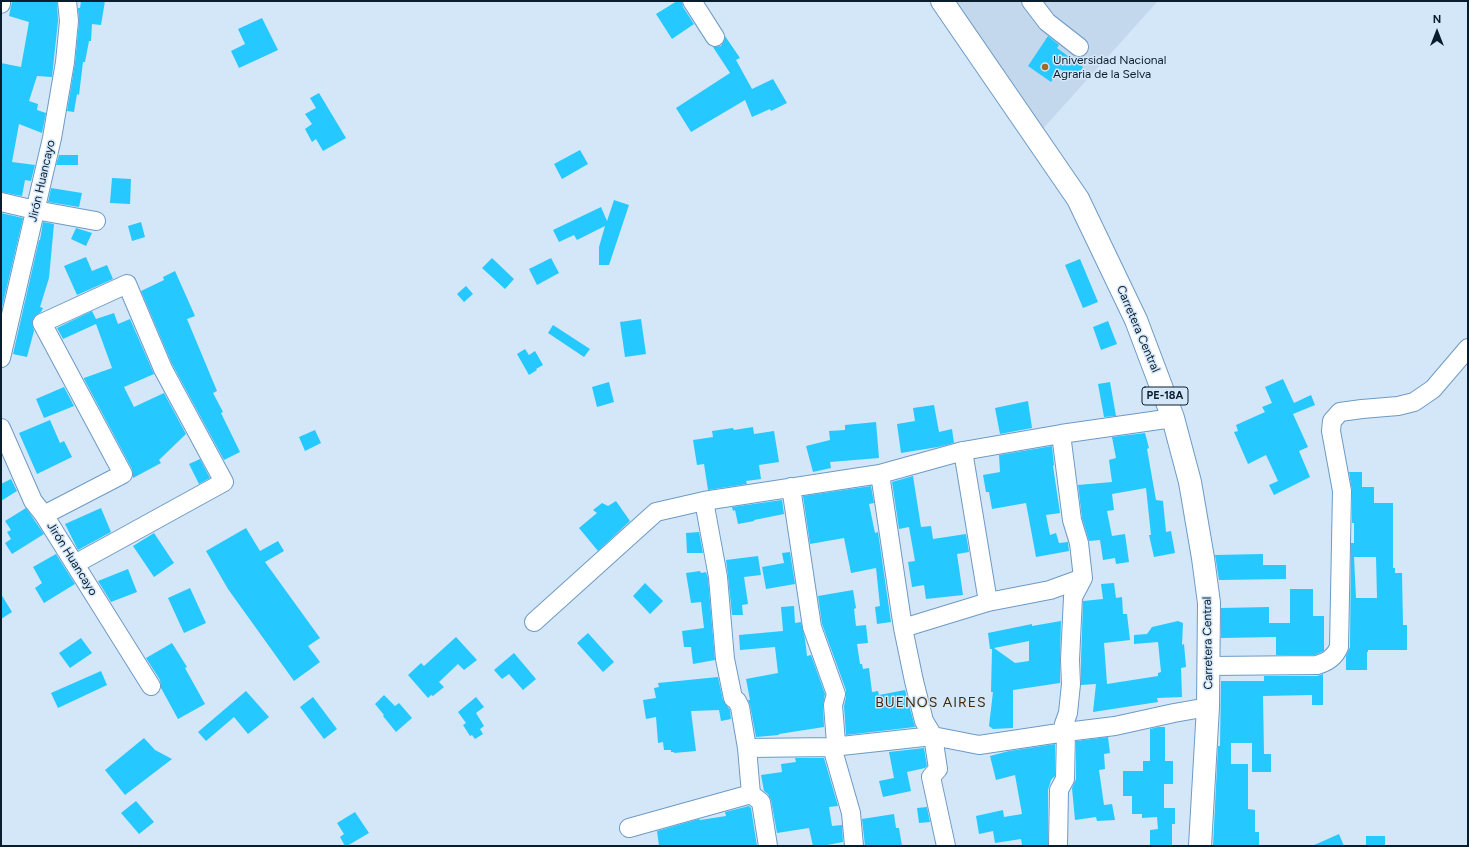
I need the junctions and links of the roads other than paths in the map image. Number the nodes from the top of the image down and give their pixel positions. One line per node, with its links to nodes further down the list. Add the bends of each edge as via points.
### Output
1 (67, 1): 8 (street, Jirón Huancayo, via 69,21 65,62)
2 (692, 1): 5 (street)
3 (942, 1): 12 (highway, Carretera Central / PE-18A, via 1078,199 1136,320)
4 (1031, 1): 6 (street, via 1047,22)
5 (715, 37)
6 (1079, 47)
7 (1, 202): 8 (street)
8 (36, 210): 9 (street); 11 (street, Jirón Huancayo)
9 (96, 221)
10 (1468, 348): 25 (street, via 1433,390 1414,402 1340,412 1332,422 1331,431 1342,490 1339,647 1334,656 1317,665)
11 (1, 358)
12 (1174, 418): 14 (street); 25 (highway, Carretera Central / PE-18A, via 1190,482 1204,558 1209,603)
13 (1, 428): 19 (street, Jirón Huancayo, via 33,500)
14 (1061, 434): 15 (street); 21 (street, via 1072,520 1079,543)
15 (963, 451): 16 (street); 22 (street)
16 (880, 474): 17 (street); 24 (street)
17 (791, 487): 18 (street); 30 (street, via 812,627 836,694 833,705 836,743)
18 (704, 501): 23 (street, via 656,512); 31 (street, via 718,577 725,659 733,698 740,707)
19 (44, 515): 20 (street, Jirón Huancayo); 20 (street, via 123,474 42,323 127,284 162,369 224,482)
20 (75, 564): 26 (street, Jirón Huancayo)
21 (1083, 578): 22 (street, via 1050,590); 28 (street, via 1073,597 1071,684 1068,713 1064,724)
22 (988, 602): 24 (street)
23 (534, 622)
24 (903, 628): 29 (street, via 924,721)
25 (1209, 666): 27 (highway, Carretera Central / PE-18A)
26 (151, 686)
27 (1208, 707): 28 (street, via 1115,726); 38 (highway, Carretera Central / PE-18A)
28 (1066, 732): 29 (street, via 979,745); 37 (street, via 1065,779 1059,790)
29 (933, 736): 30 (street); 36 (street, via 938,769 931,777)
30 (832, 746): 31 (street); 35 (street, via 851,813)
31 (747, 748): 32 (street)
32 (751, 794): 33 (street); 34 (street, via 761,802)
33 (629, 828)
34 (768, 846)
35 (854, 846)
36 (946, 846)
37 (1058, 846)
38 (1200, 846)

